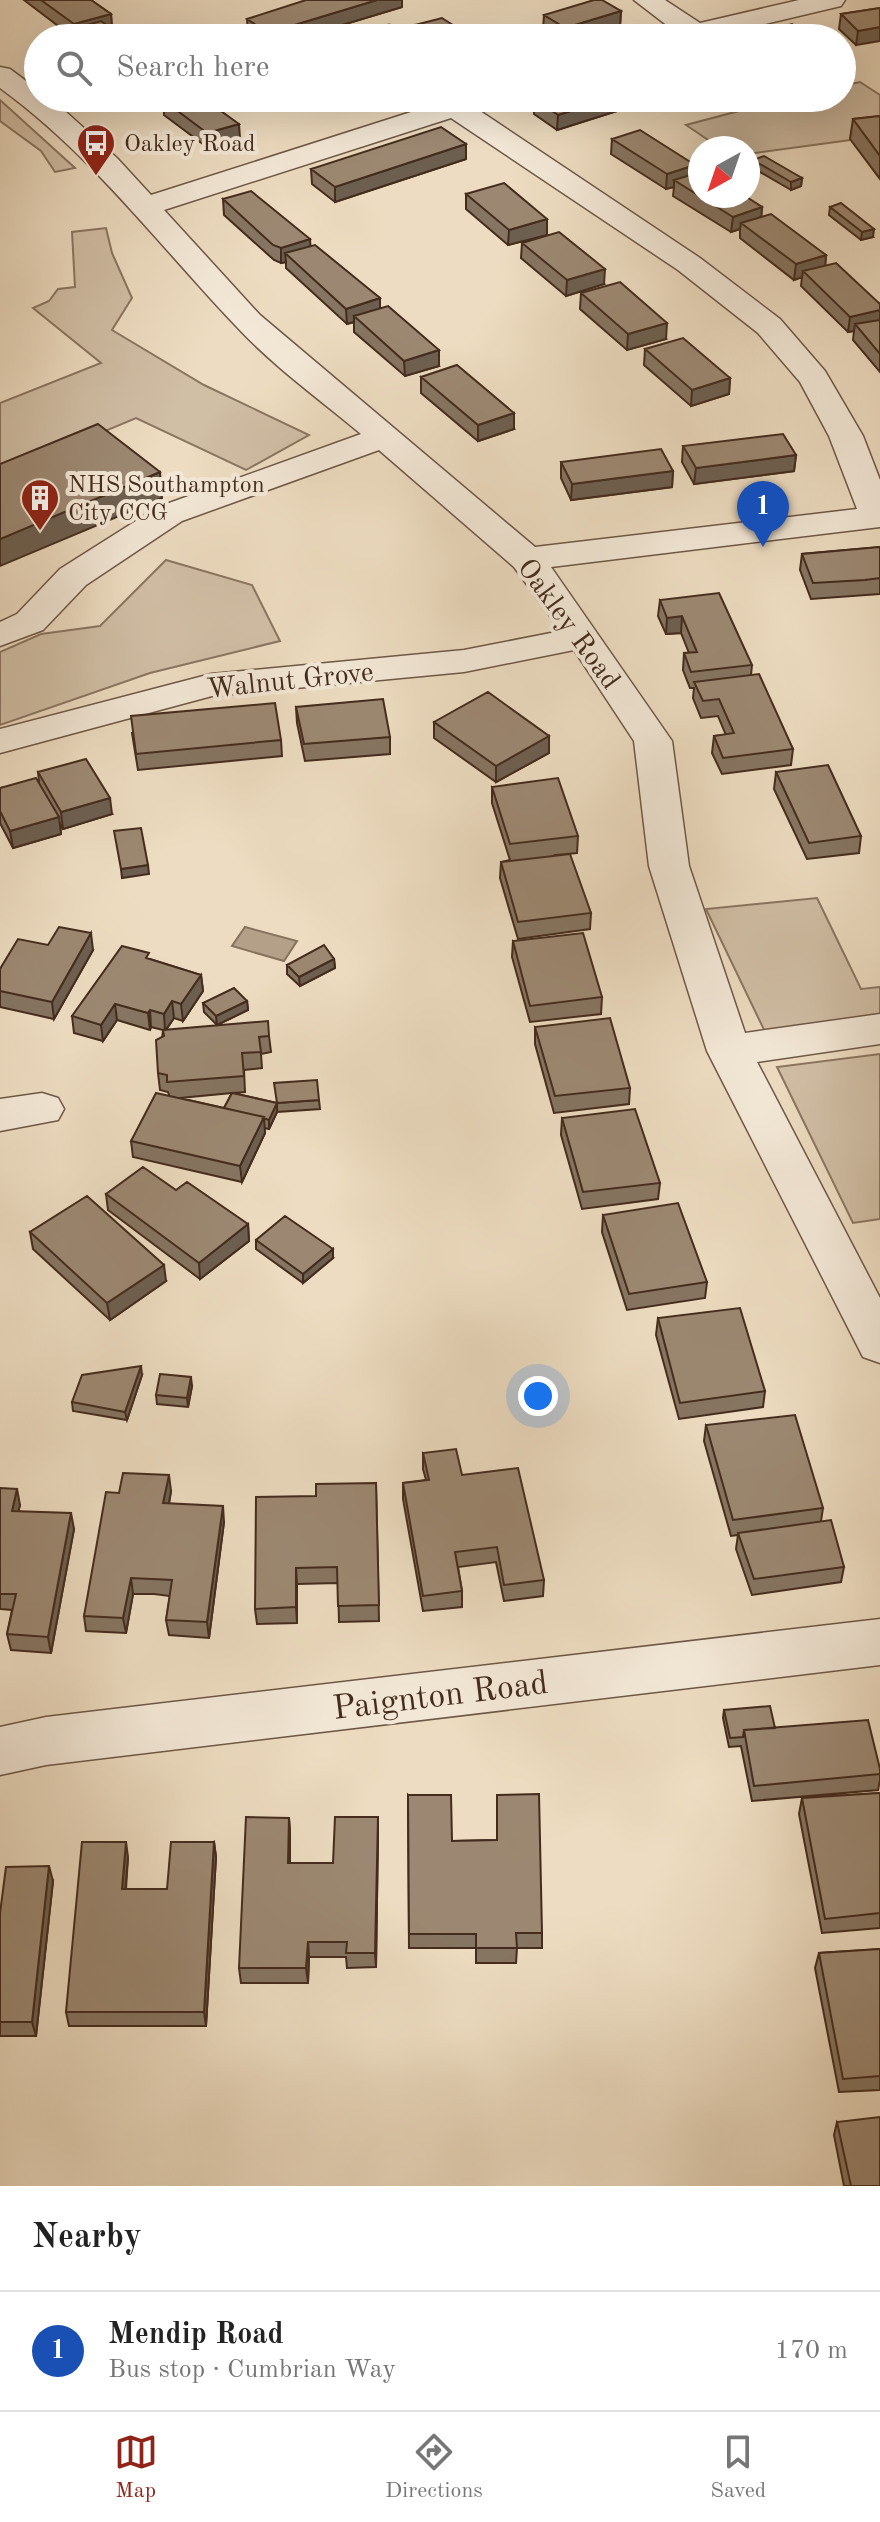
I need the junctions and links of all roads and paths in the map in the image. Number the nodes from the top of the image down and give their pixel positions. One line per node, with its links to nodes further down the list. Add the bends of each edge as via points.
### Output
1 (647, 0): 3 (street)
2 (832, 0): 4 (street)
3 (671, 24)
4 (729, 24)
5 (0, 75): 6 (street, Oakley Road)
6 (24, 94)
7 (46, 112): 10 (street, Oakley Road)
8 (419, 112): 10 (street)
9 (463, 112): 12 (street, via 689,264 769,326 814,378 846,436)
10 (145, 206): 11 (street, Oakley Road, via 249,322)
11 (382, 438): 13 (street, Oakley Road); 14 (street, via 170,514 73,577 30,622)
12 (878, 517): 13 (street)
13 (527, 559): 15 (street, Oakley Road)
14 (0, 635)
15 (584, 637): 16 (street, Walnut Grove, via 464,661 211,685); 18 (street, Oakley Road, via 653,741 669,866)
16 (0, 741)
17 (880, 1029): 18 (street)
18 (729, 1051): 19 (street, Oakley Road)
19 (880, 1344)
20 (880, 1642): 21 (street, Paignton Road, via 46,1741)
21 (0, 1751)

